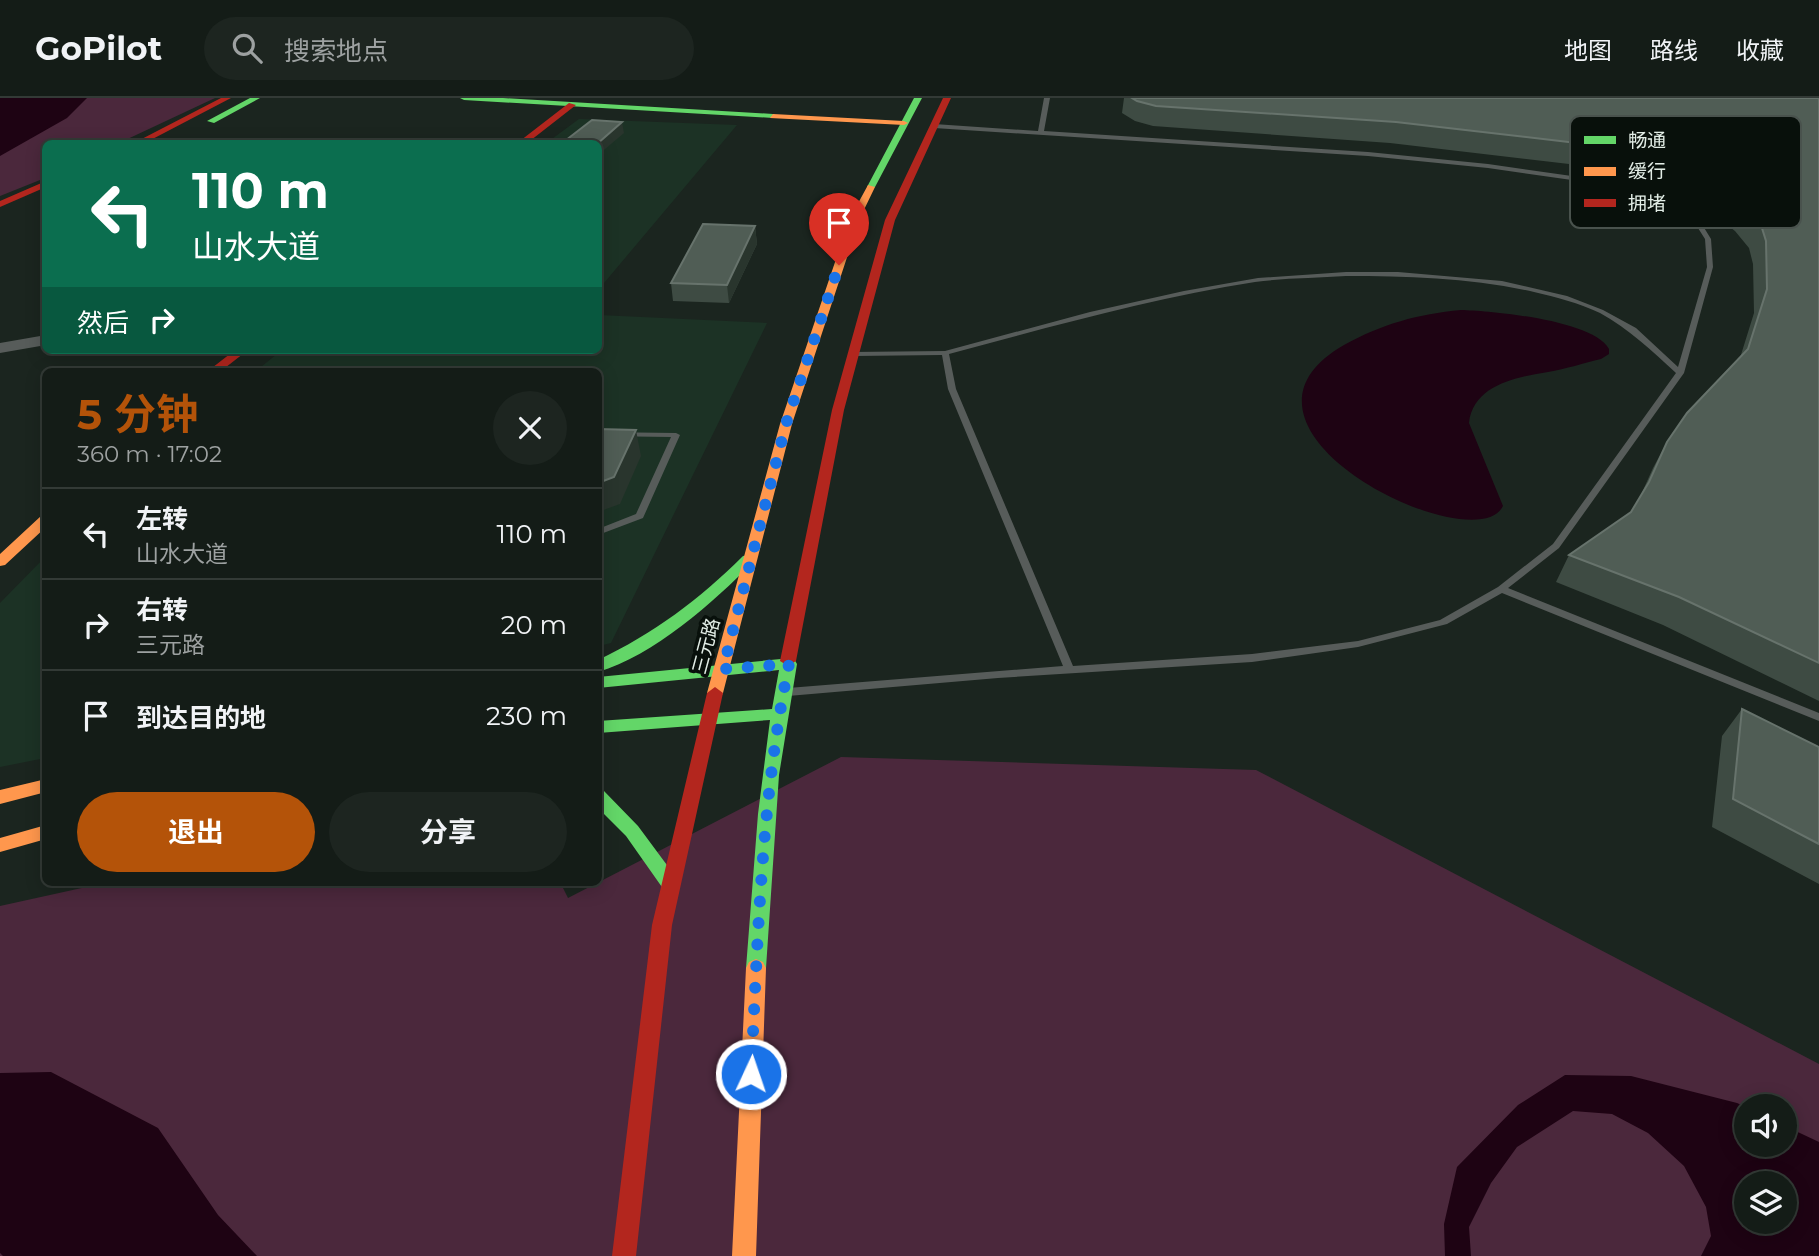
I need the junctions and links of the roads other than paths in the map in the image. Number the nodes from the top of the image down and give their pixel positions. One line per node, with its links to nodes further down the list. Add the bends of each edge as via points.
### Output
1 (227, 98): 11 (main road)
2 (256, 98): 12 (main road)
3 (464, 98): 7 (main road)
4 (918, 98): 8 (main road, 三元路)
5 (947, 98): 9 (main road)
6 (1047, 98): 10 (lane)
7 (572, 106): 8 (main road); 13 (main road)
8 (904, 123): 30 (main road, 三元路, via 855,218 786,424)
9 (934, 126): 10 (lane); 24 (main road, via 890,220)
10 (1041, 132): 14 (lane, via 1488,166)
11 (143, 140)
12 (174, 140)
13 (525, 140)
14 (1570, 178)
15 (42, 186): 17 (main road)
16 (42, 203): 18 (main road)
17 (0, 204)
18 (0, 219)
19 (1702, 228): 26 (lane, via 1708,239 1710,267)
20 (42, 341): 21 (street)
21 (0, 348)
22 (945, 353): 24 (lane); 26 (lane, via 1207,288 1308,276 1398,274 1502,283 1565,297 1633,330); 36 (lane, via 952,389)
23 (237, 354): 25 (main road)
24 (853, 354): 33 (main road)
25 (218, 368)
26 (1680, 373): 32 (lane, via 1556,546)
27 (602, 434): 29 (lane, via 676,435 640,516)
28 (42, 526): 31 (main road)
29 (602, 530)
30 (752, 554): 34 (main road, via 717,593 678,623); 35 (main road, 三元路)
31 (0, 562)
32 (1501, 589): 36 (lane, via 1443,622 1358,644 1252,658); 40 (lane)
33 (789, 664): 35 (main road); 38 (main road)
34 (602, 665)
35 (723, 669): 37 (main road); 41 (main road, 三元路)
36 (1070, 670): 38 (lane)
37 (602, 683)
38 (783, 692): 39 (main road)
39 (778, 714): 41 (main road); 50 (main road, via 760,883)
40 (1819, 717)
41 (708, 718): 42 (main road); 48 (main road, 三元路)
42 (602, 727)
43 (42, 786): 44 (main road)
44 (0, 797)
45 (602, 800): 48 (main road, via 632,831)
46 (42, 833): 47 (main road)
47 (0, 845)
48 (671, 885): 49 (main road, 三元路, via 662,925)
49 (624, 1256)
50 (744, 1256)

